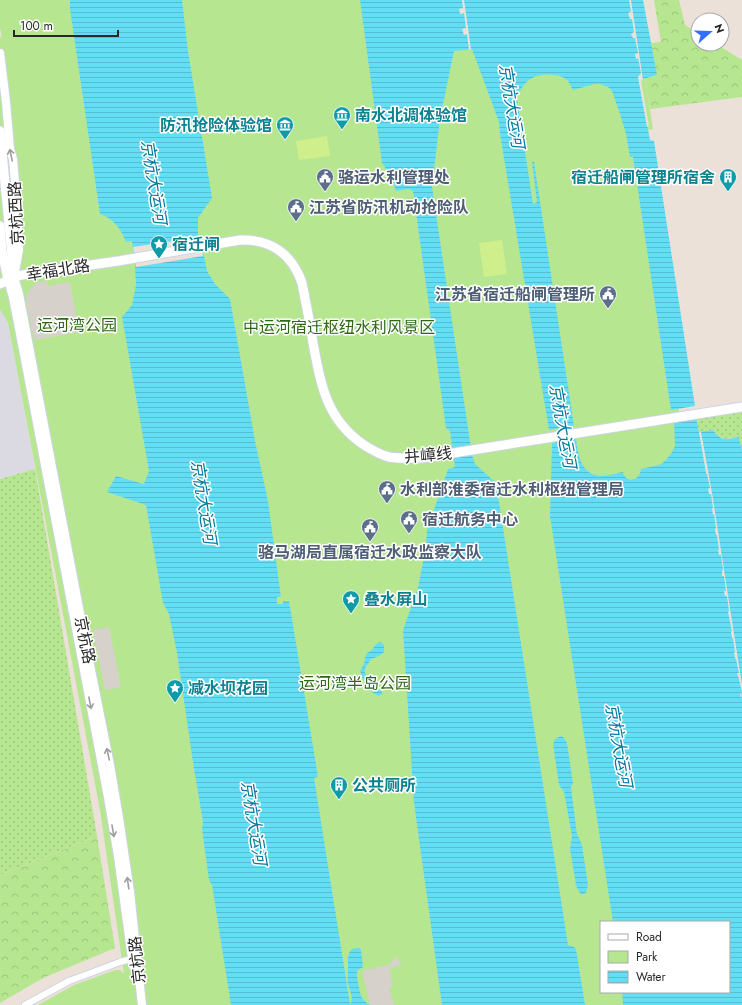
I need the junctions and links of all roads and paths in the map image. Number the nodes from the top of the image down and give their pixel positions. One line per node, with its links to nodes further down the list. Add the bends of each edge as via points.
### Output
1 (0, 53): 5 (street, 京杭西路, one-way to 1, via 19,250 13,159)
2 (0, 131): 5 (main road)
3 (0, 226): 5 (main road)
4 (118, 261): 5 (main road, 幸福北路, via 29,274); 6 (main road, 井嶂线, via 240,240 255,240 274,247 288,258 302,283 318,368 332,411 357,440 388,457 422,458)
5 (7, 281): 7 (street, 京杭路, via 19,294 110,765 129,885)
6 (742, 407)
7 (134, 958): 8 (street, via 69,981); 9 (street, 京杭路); 10 (street, 京杭路)
8 (25, 1005)
9 (138, 1005)
10 (142, 1005)

